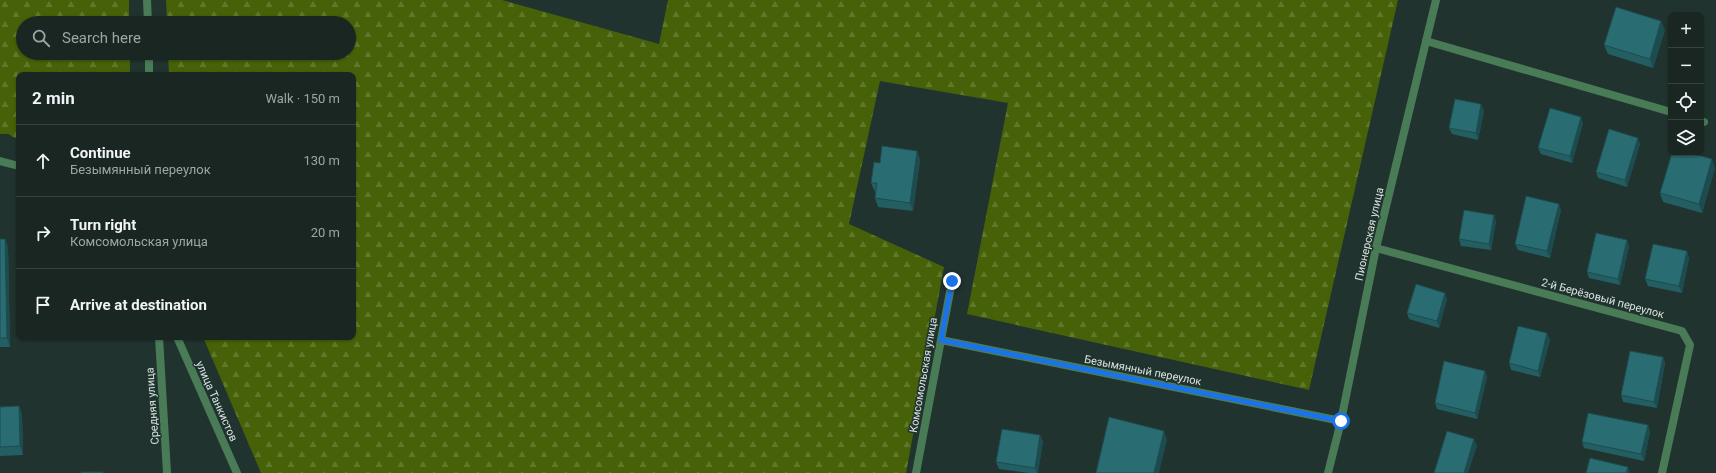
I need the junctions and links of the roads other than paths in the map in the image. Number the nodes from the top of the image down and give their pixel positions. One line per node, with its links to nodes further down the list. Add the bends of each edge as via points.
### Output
1 (148, 0): 3 (street)
2 (1436, 0): 4 (street, Пионерская улица)
3 (148, 16)
4 (1426, 41): 7 (street); 10 (street, Пионерская улица)
5 (149, 60): 6 (street)
6 (149, 72)
7 (1668, 111)
8 (0, 161): 9 (street)
9 (16, 165)
10 (1376, 248): 15 (street, Пионерская улица); 20 (street, 2-й Берёзовый переулок, via 1682,332 1690,345)
11 (952, 281): 14 (street, Комсомольская улица)
12 (159, 340): 16 (street, Средняя улица)
13 (177, 340): 17 (street, улица Танкистов)
14 (941, 340): 15 (street, Безымянный переулок); 18 (street, Комсомольская улица)
15 (1341, 421): 19 (street, Пионерская улица)
16 (167, 473)
17 (237, 473)
18 (916, 473)
19 (1328, 473)
20 (1662, 473)

